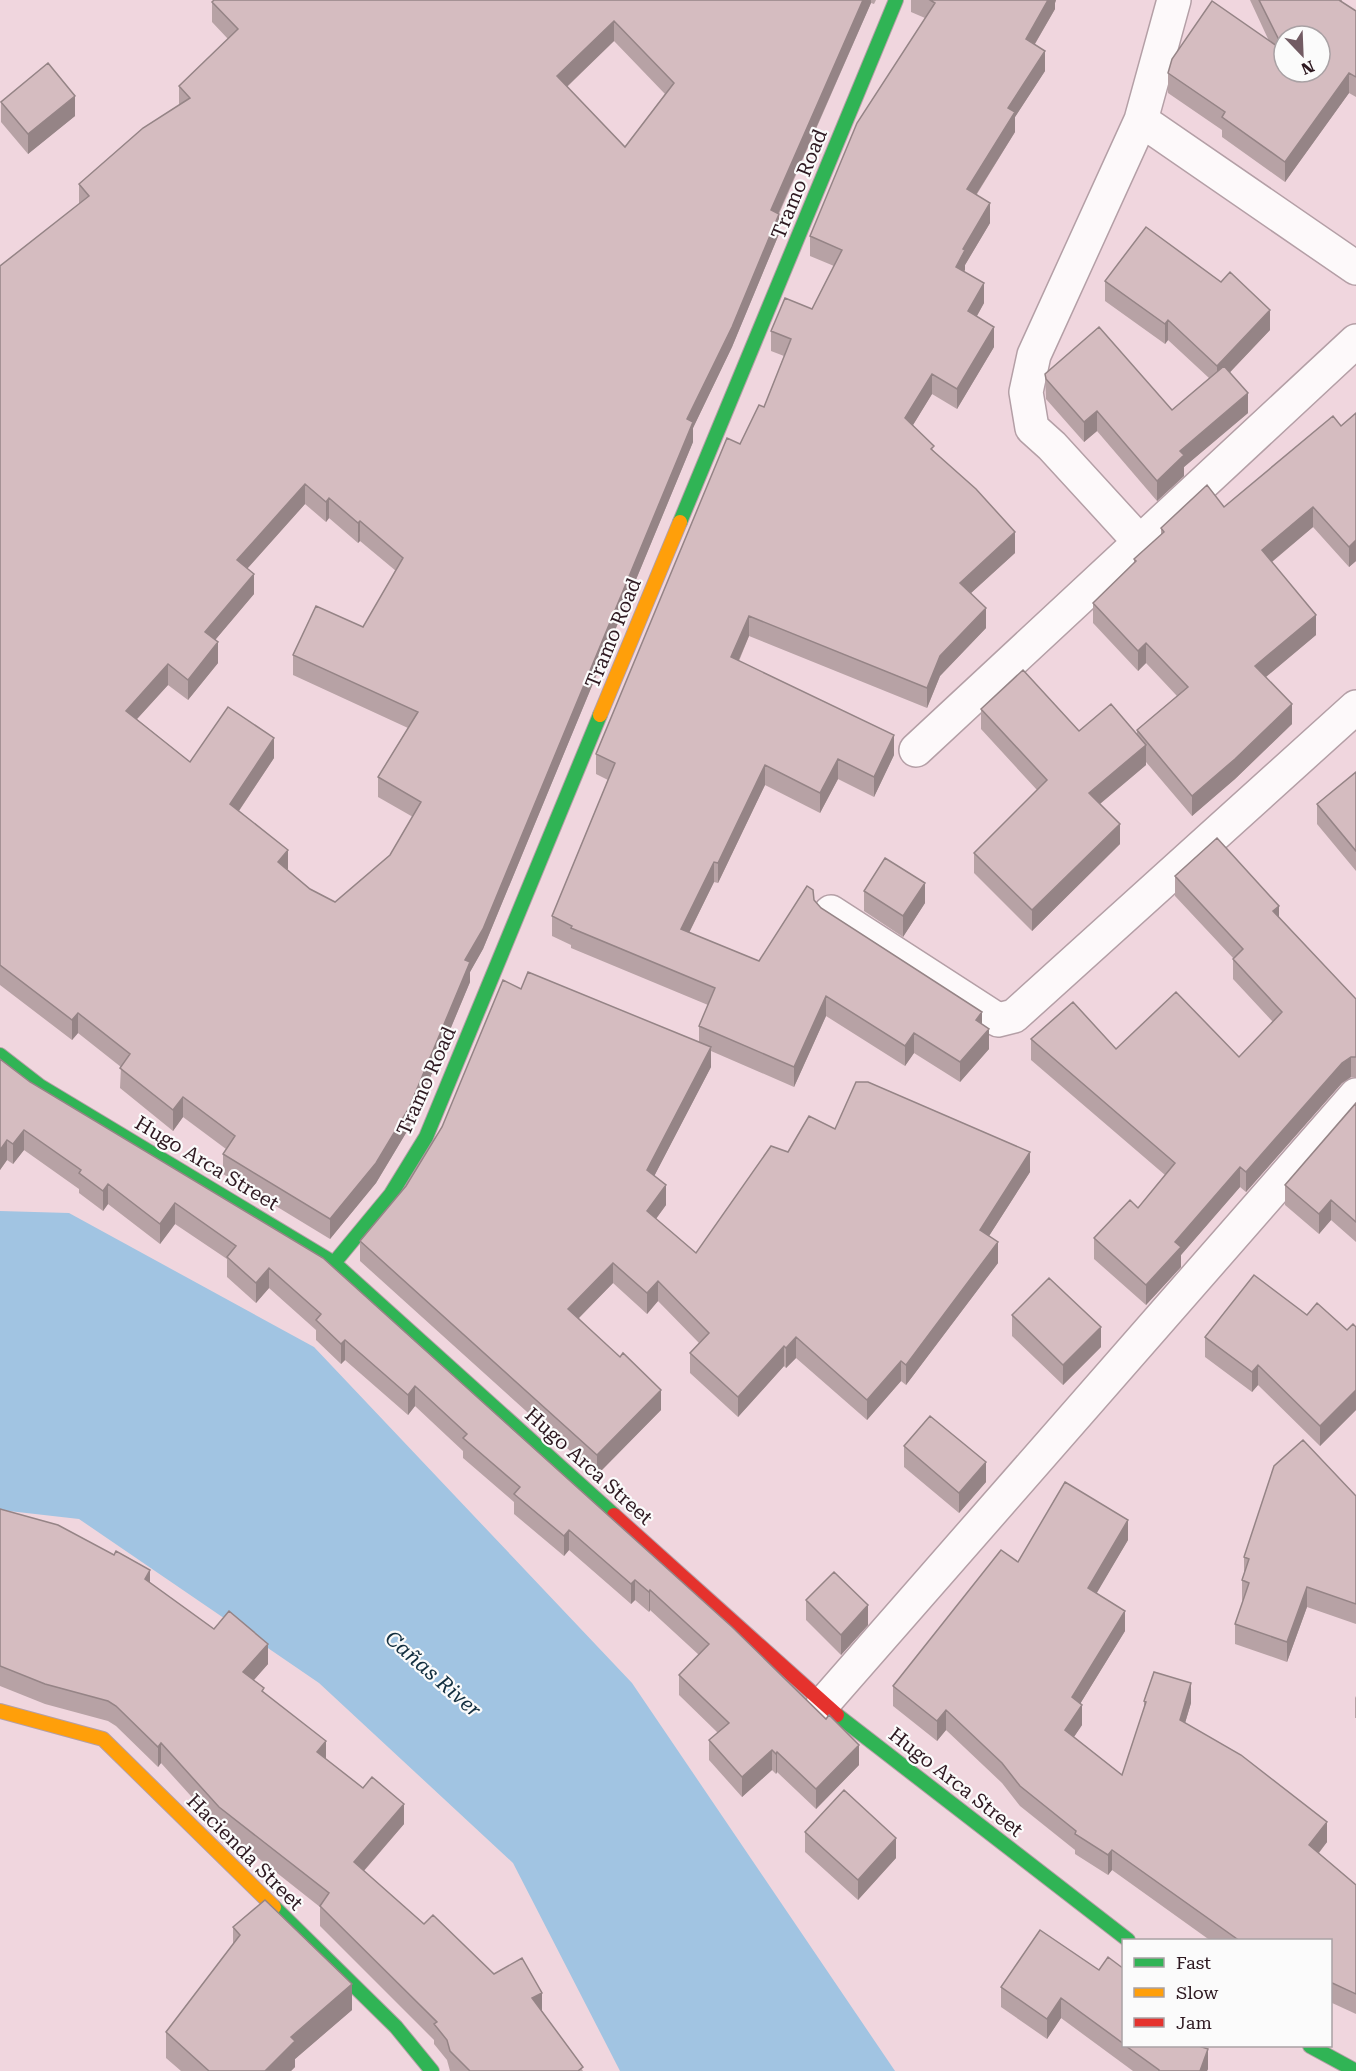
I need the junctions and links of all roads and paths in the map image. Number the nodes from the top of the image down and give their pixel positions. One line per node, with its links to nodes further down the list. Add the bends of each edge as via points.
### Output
1 (896, 0): 12 (street, Tramo Road, via 426,1137 391,1194)
2 (1174, 0): 3 (street)
3 (1141, 120): 4 (street); 6 (street, via 1034,355 1026,392 1032,428)
4 (1356, 268)
5 (1356, 341): 6 (street)
6 (1140, 542): 8 (street)
7 (1356, 707): 9 (street, via 1014,1016 998,1020)
8 (916, 750)
9 (831, 912)
10 (0, 1054): 12 (street, Hugo Arca Street, via 40,1086)
11 (1356, 1095): 13 (street)
12 (334, 1263): 13 (street, Hugo Arca Street)
13 (823, 1704): 15 (street, Hugo Arca Street)
14 (0, 1711): 18 (street, Hacienda Street, via 103,1738 396,2027)
15 (1125, 1939)
16 (1312, 2047): 17 (street)
17 (1356, 2070)
18 (432, 2071)

